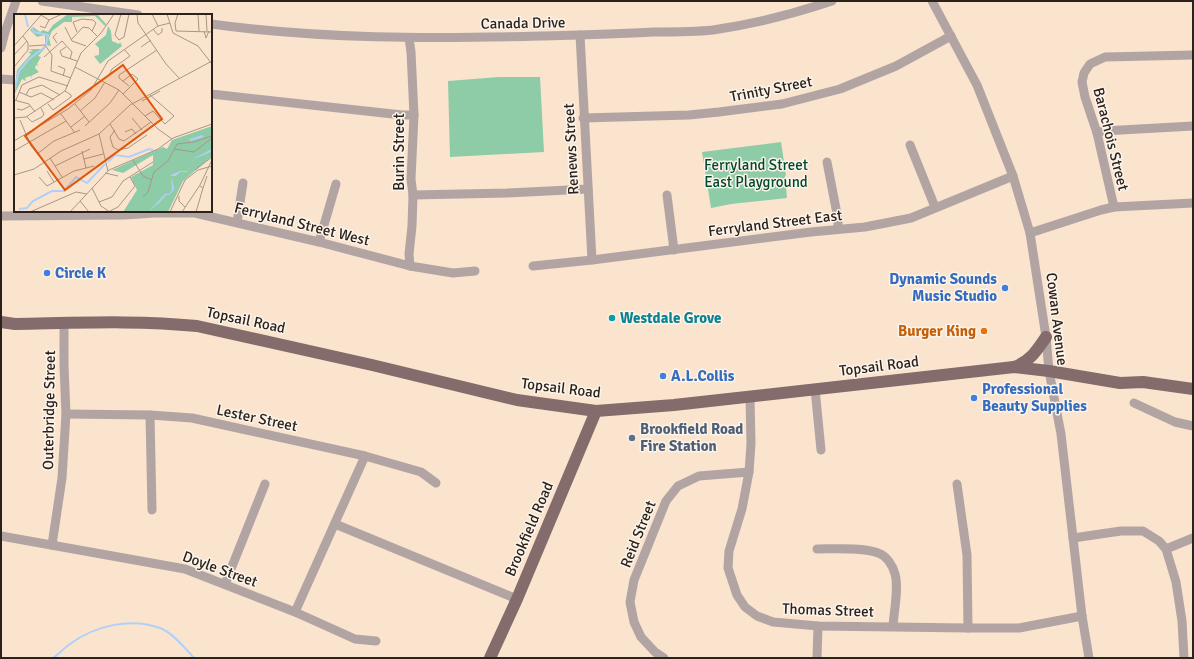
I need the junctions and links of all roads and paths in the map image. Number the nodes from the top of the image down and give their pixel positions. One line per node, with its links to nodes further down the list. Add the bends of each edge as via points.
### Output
1 (16, 1): 10 (street, via 4,32)
2 (42, 1): 5 (street)
3 (832, 1): 7 (street, Canada Drive, via 775,18 712,30)
4 (932, 1): 8 (street, Cowan Avenue)
5 (131, 14)
6 (212, 24): 9 (street, Canada Drive, via 328,35)
7 (580, 35): 9 (street, Canada Drive); 16 (street, Renews Street)
8 (951, 36): 16 (street, Trinity Street, via 896,66 840,89 782,104 697,114); 21 (street, Cowan Avenue, via 977,85)
9 (409, 38): 15 (street, Burin Street)
10 (1, 48)
11 (1193, 55): 18 (street, Barachois Street, via 1105,57 1090,64 1082,82)
12 (1, 79): 13 (street)
13 (14, 80)
14 (212, 94): 15 (street, via 402,116)
15 (414, 115): 25 (street, Burin Street)
16 (583, 118): 24 (street, Renews Street)
17 (1193, 126): 18 (street)
18 (1097, 133): 29 (street, Barachois Street)
19 (910, 145): 28 (street)
20 (827, 162): 33 (street)
21 (1013, 176): 28 (street, Ferryland Street East); 34 (street, Cowan Avenue)
22 (243, 183): 32 (street)
23 (336, 184): 35 (street)
24 (588, 188): 25 (street); 37 (street, Renews Street)
25 (412, 195): 38 (street, Burin Street)
26 (667, 195): 36 (street)
27 (1193, 203): 29 (street)
28 (935, 207): 33 (street, Ferryland Street East, via 911,218 865,227)
29 (1114, 207): 34 (street)
30 (77, 213): 31 (street, Ferryland Street West); 32 (street, Ferryland Street West, via 195,213)
31 (1, 216)
32 (237, 222): 35 (street, Ferryland Street West)
33 (838, 229): 36 (street, Ferryland Street East)
34 (1030, 233): 43 (street, Cowan Avenue)
35 (319, 242): 38 (street, Ferryland Street West)
36 (674, 250): 37 (street, Ferryland Street East)
37 (592, 260): 39 (street, Ferryland Street East)
38 (410, 266): 40 (street, Ferryland Street West, via 453,273)
39 (533, 266)
40 (475, 271)
41 (1, 322): 42 (main road, Topsail Road)
42 (64, 323): 50 (main road, Topsail Road, via 198,326 517,400); 51 (street, Outerbridge Street)
43 (1046, 337): 44 (main road, via 1034,355 1022,365); 45 (street, Cowan Avenue)
44 (1014, 367): 45 (main road, Topsail Road); 46 (main road, Topsail Road)
45 (1049, 371): 47 (main road, Topsail Road, via 1120,383 1143,382); 63 (street, Cowan Avenue, via 1061,434)
46 (815, 389): 48 (main road, Topsail Road); 54 (street)
47 (1193, 389)
48 (750, 397): 50 (main road, Topsail Road); 56 (street, Thomas Street)
49 (1134, 403): 53 (street, via 1175,422)
50 (596, 411): 69 (main road, Brookfield Road)
51 (66, 414): 52 (street, Lester Street); 65 (street, Outerbridge Street, via 62,478)
52 (150, 415): 55 (street, Lester Street, via 192,418); 60 (street)
53 (1193, 426)
54 (821, 450)
55 (365, 456): 57 (street, Lester Street, via 421,472); 61 (street)
56 (749, 472): 72 (street, Thomas Street, via 742,509 729,550 728,568 737,595 745,607 757,616 773,622); 77 (street, Reid Street, via 699,476 678,486 666,501 634,580 630,602 634,622 641,637)
57 (436, 483)
58 (265, 484): 68 (street)
59 (957, 484): 74 (street, via 967,555)
60 (152, 510)
61 (335, 524): 69 (street); 70 (street)
62 (1, 536): 65 (street, Doyle Street)
63 (1073, 538): 67 (street, via 1121,531 1143,531); 71 (street, Cowan Avenue)
64 (1193, 538): 67 (street)
65 (52, 545): 68 (street, Doyle Street, via 185,569)
66 (817, 549): 73 (street, via 867,550 880,553 890,563 896,582)
67 (1166, 549): 80 (street, via 1176,582)
68 (225, 584): 70 (street, Doyle Street)
69 (517, 599): 76 (main road, Brookfield Road)
70 (295, 612): 75 (street, Doyle Street, via 355,639)
71 (1082, 616): 74 (street, Thomas Street, via 1019,628); 79 (street, Cowan Avenue)
72 (818, 626): 73 (street, Thomas Street); 78 (street)
73 (893, 626): 74 (street, Thomas Street)
74 (968, 628)
75 (376, 641)
76 (490, 658)
77 (664, 658)
78 (817, 658)
79 (1090, 658)
80 (1184, 658)

